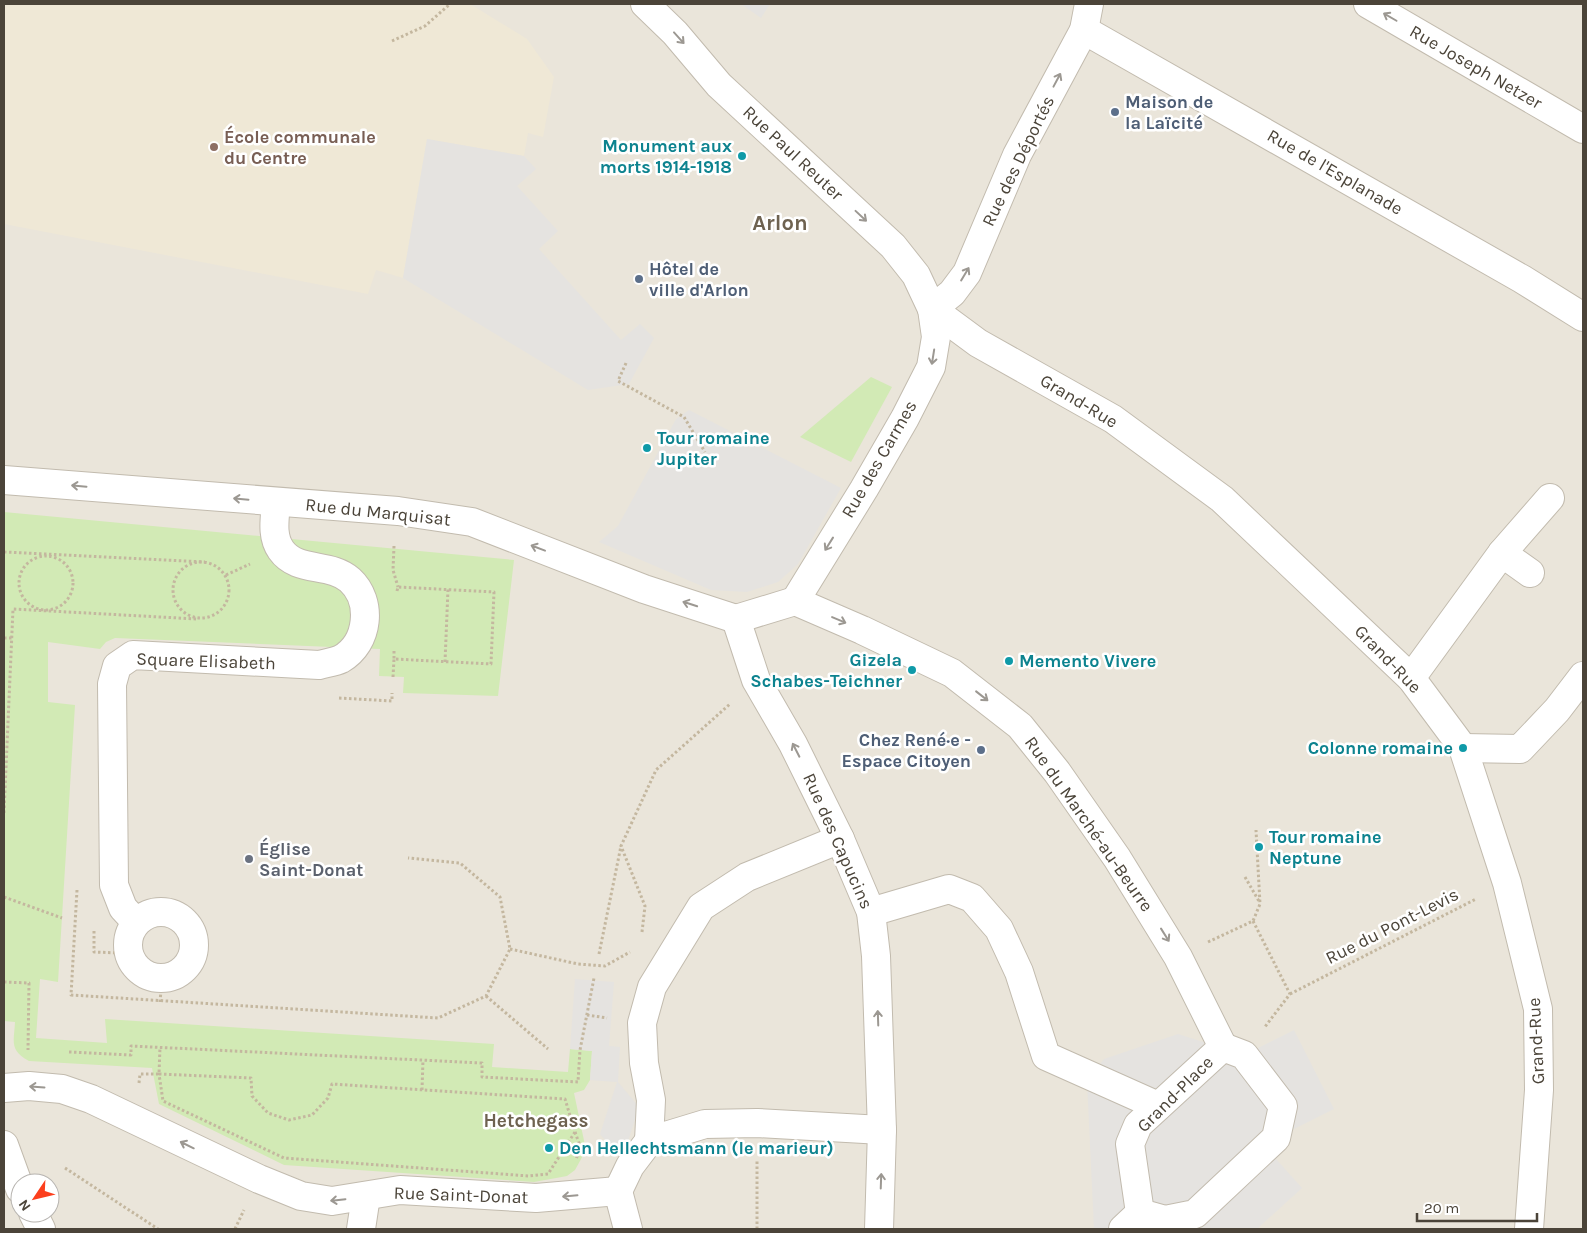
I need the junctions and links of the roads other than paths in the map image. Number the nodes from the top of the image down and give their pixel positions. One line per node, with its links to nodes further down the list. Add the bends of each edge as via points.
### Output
1 (645, 4): 6 (street, Rue Paul Reuter, one-way to 6, via 675,33 719,85 893,246 916,275)
2 (1089, 4): 4 (street, Rue des Déportés)
3 (1368, 4): 5 (street, Rue Joseph Netzer, one-way to 3)
4 (1084, 30): 6 (street, Rue des Déportés, one-way to 4, via 952,293 967,274 1017,155); 7 (street, Rue de l'Esplanade, via 1522,279)
5 (1583, 129)
6 (932, 308): 13 (street, Rue des Carmes, one-way to 13, via 936,337 931,367 905,418); 16 (street, Grand-Rue, via 978,343 1113,419 1222,498)
7 (1583, 317)
8 (4, 480): 10 (street, Rue du Marquisat, one-way to 8)
9 (1550, 498): 11 (street)
10 (276, 502): 14 (street, Rue du Marquisat, one-way to 10, via 644,589 472,522 398,511); 20 (street, Square Elisabeth, via 274,532 281,550 296,563 329,569 350,580 363,599 366,622 358,643 342,659 319,666 133,655 117,666 112,684 114,885 123,908)
11 (1502, 553): 12 (street); 16 (street)
12 (1530, 573)
13 (794, 601): 14 (street); 21 (street, Rue du Marché-au-Beurre, one-way to 21, via 952,673 1020,726 1118,858)
14 (736, 619): 18 (street, Rue des Capucins, one-way to 14, via 793,744 756,680)
15 (1583, 676): 17 (street, via 1557,710 1520,749)
16 (1411, 678): 17 (street, Grand-Rue)
17 (1463, 748): 34 (street, Grand-Rue, via 1507,883 1538,1009 1538,1090)
18 (840, 839): 19 (street, Rue des Capucins); 25 (street, via 747,877 701,907 652,987 642,1023 644,1063 651,1100)
19 (871, 912): 23 (street, via 949,888 972,898 999,929 1015,964 1046,1056); 24 (street, Rue des Capucins, one-way to 19, via 876,956)
20 (136, 922): 20 (street, via 129,937 129,954 141,972 151,977 161,990 190,963 195,941 192,931 186,921 166,912 155,912)
21 (1233, 1051): 23 (street, Grand-Place); 30 (street, Grand-Place, via 1283,1106 1276,1138 1195,1214 1165,1220)
22 (4, 1088): 29 (street, Rue Saint-Donat, one-way to 22, via 332,1201 301,1196 91,1099 62,1089)
23 (1158, 1106): 30 (street, Grand-Place, via 1138,1125 1130,1144)
24 (882, 1130): 25 (street, via 757,1123 705,1124); 33 (street, Rue des Capucins, one-way to 24)
25 (649, 1141): 28 (street, via 630,1166)
26 (4, 1145): 27 (street)
27 (14, 1173)
28 (618, 1192): 29 (street, Rue Saint-Donat, one-way to 29, via 536,1198 400,1190); 32 (street)
29 (366, 1196): 31 (street)
30 (1132, 1221)
31 (361, 1229)
32 (628, 1229)
33 (879, 1229)
34 (1529, 1229)

